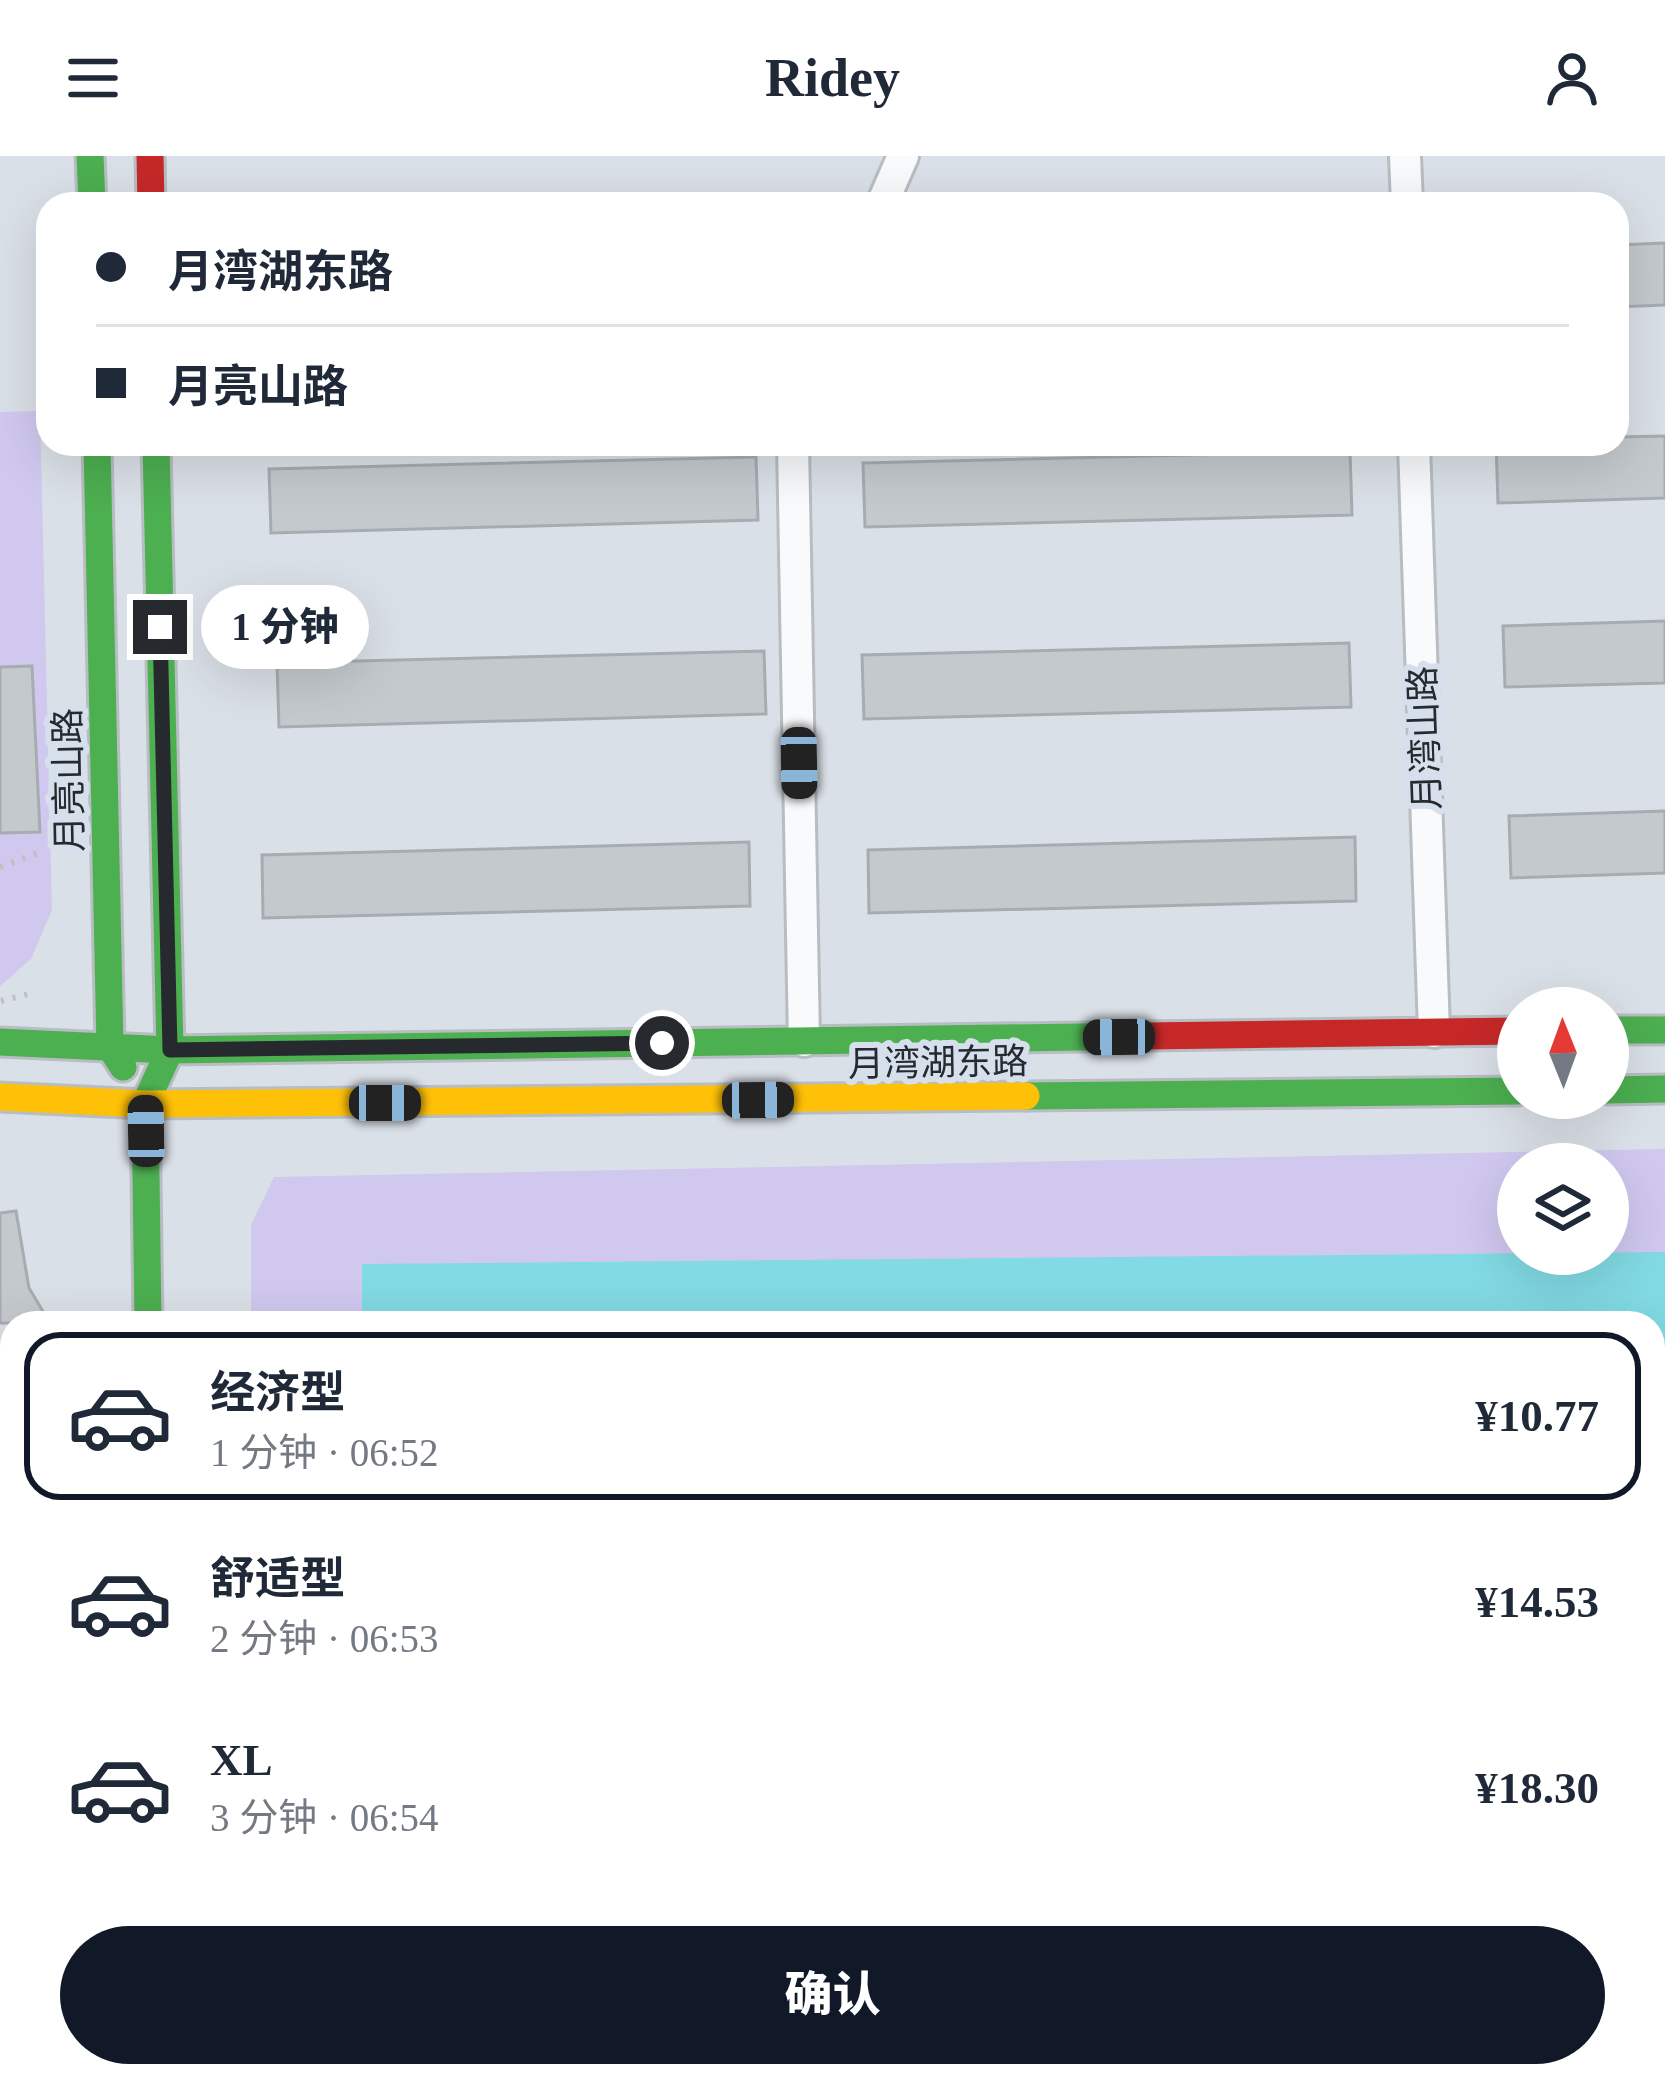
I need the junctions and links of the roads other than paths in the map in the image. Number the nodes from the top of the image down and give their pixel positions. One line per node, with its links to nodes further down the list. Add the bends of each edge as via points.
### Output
1 (91, 156): 5 (street)
2 (150, 156): 6 (street)
3 (904, 156): 7 (street)
4 (1405, 156): 8 (street)
5 (92, 192)
6 (151, 192)
7 (888, 192)
8 (1406, 192)
9 (97, 456): 19 (street, 月亮山路)
10 (156, 456): 20 (street)
11 (793, 456): 17 (street)
12 (1414, 456): 16 (street, 月湾山路)
13 (1629, 1030): 14 (street)
14 (1665, 1030)
15 (1497, 1031): 16 (street, 月湾湖东路)
16 (1433, 1032): 17 (street, 月湾湖东路)
17 (804, 1041): 20 (street, 月湾湖东路)
18 (0, 1042): 19 (street, 月湾湖东路)
19 (110, 1047): 20 (street, 月湾湖东路); 25 (street)
20 (170, 1050): 25 (street)
21 (1665, 1089): 22 (street)
22 (1629, 1090)
23 (1497, 1091): 25 (street, 月湾湖东路)
24 (0, 1097): 25 (street, 月湾湖东路)
25 (145, 1104): 26 (street)
26 (148, 1311)

